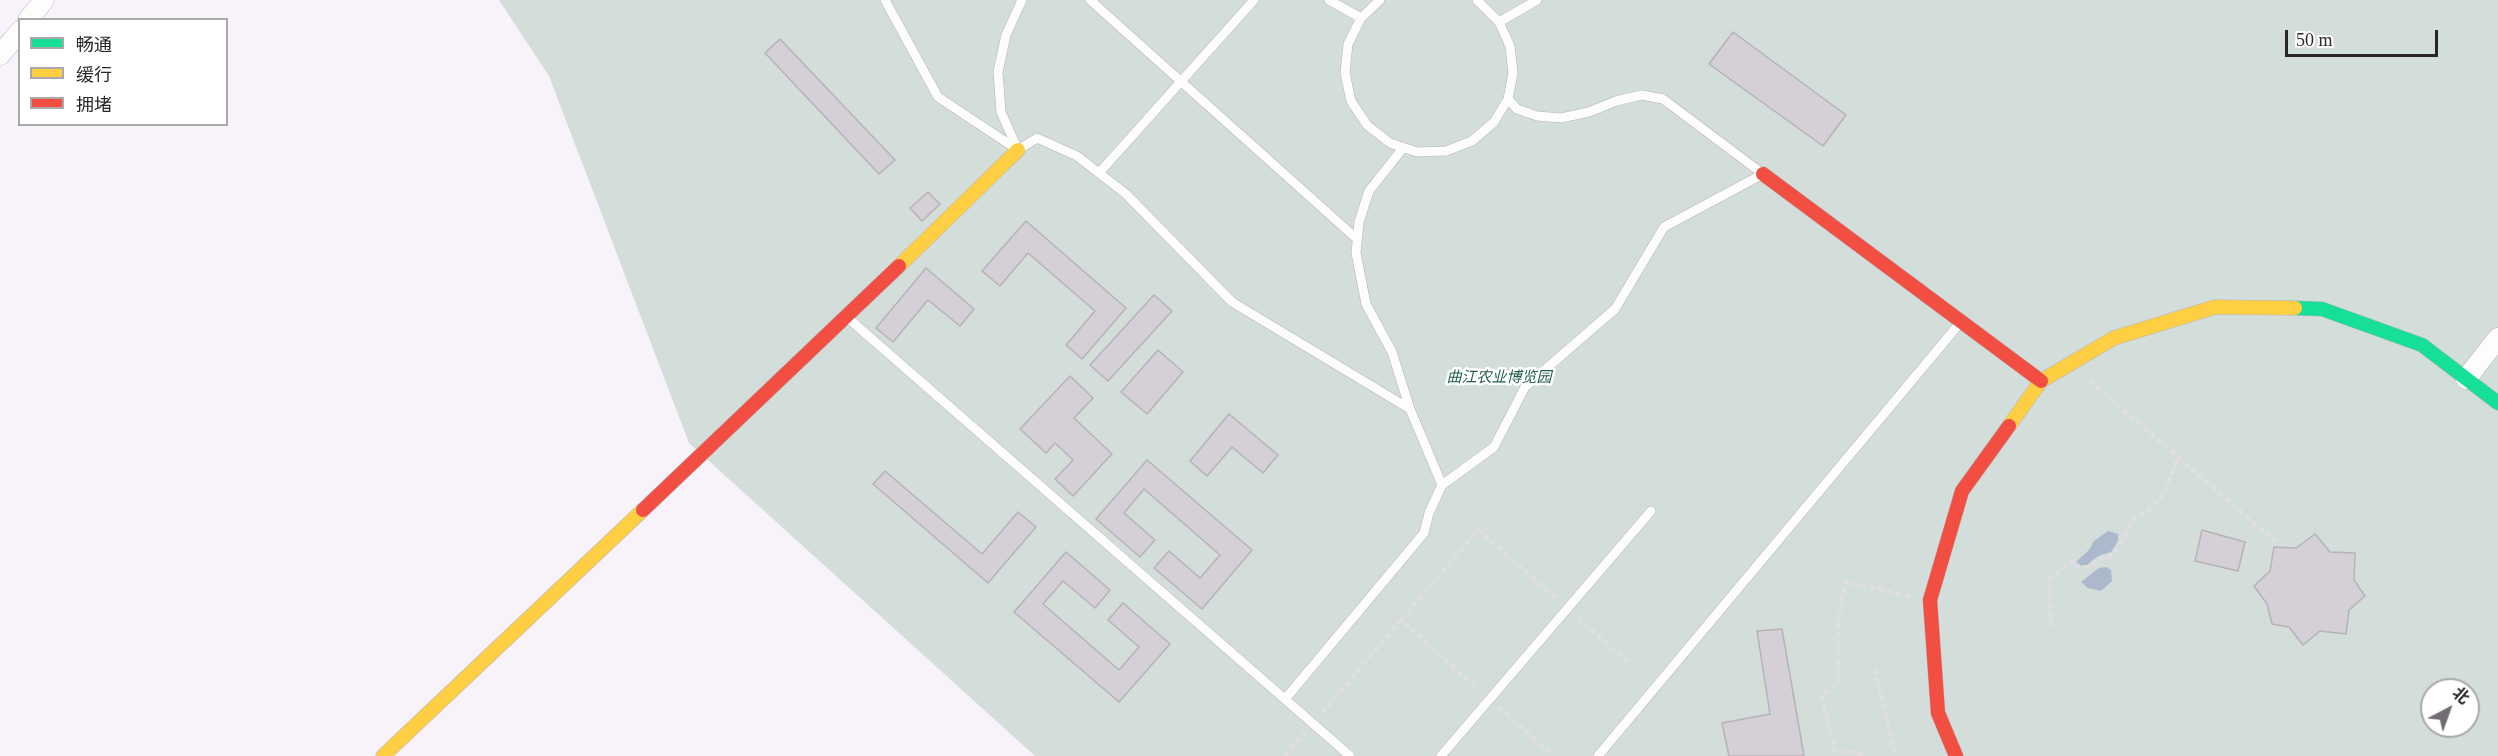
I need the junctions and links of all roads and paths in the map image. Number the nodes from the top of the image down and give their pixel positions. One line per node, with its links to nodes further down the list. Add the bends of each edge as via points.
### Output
1 (44, 0): 10 (street)
2 (885, 0): 18 (lane, via 938,97)
3 (1022, 0): 18 (lane, via 1006,35 998,72 1001,112)
4 (1090, 0): 15 (lane)
5 (1254, 0): 15 (lane)
6 (1329, 0): 11 (lane)
7 (1380, 0): 11 (lane)
8 (1477, 0): 12 (lane)
9 (1537, 0): 12 (lane)
10 (30, 18)
11 (1361, 18): 17 (lane, via 1348,44 1345,73 1351,101 1366,125 1389,143)
12 (1499, 22): 16 (lane, via 1510,46 1513,73)
13 (18, 33): 14 (street)
14 (0, 55)
15 (1181, 82): 19 (lane); 21 (lane)
16 (1508, 99): 17 (lane, via 1494,122 1472,141 1446,151 1417,152); 20 (lane, via 1517,109 1561,118 1642,95 1663,99)
17 (1404, 148): 21 (lane, via 1369,191)
18 (1018, 150): 19 (lane, via 1037,138 1054,143); 22 (street)
19 (1099, 173): 29 (lane, via 1126,194 1232,302)
20 (1763, 174): 23 (street); 31 (lane, via 1664,227 1615,309 1525,387 1494,447)
21 (1357, 239): 29 (lane, via 1366,304 1392,352)
22 (847, 318): 40 (lane); 45 (street)
23 (1961, 321): 27 (street); 49 (lane)
24 (2498, 338): 26 (street)
25 (2070, 364): 26 (street, via 2114,338 2216,307 2322,309 2422,345); 27 (street); 30 (path)
26 (2466, 379): 28 (street)
27 (2041, 381): 34 (street, via 1962,491)
28 (2498, 403)
29 (1410, 409): 31 (lane)
30 (2178, 457): 33 (path); 37 (path, via 2164,494 2134,519 2114,555 2088,567 2077,567 2072,561 2049,580)
31 (1442, 485): 40 (lane, via 1428,513 1424,533)
32 (1651, 511): 35 (lane)
33 (2276, 542)
34 (1930, 600): 44 (path, via 1845,582 1839,618 1839,682 1822,695); 52 (street, via 1938,713)
35 (1568, 609): 36 (path, via 1478,530); 38 (path); 41 (lane)
36 (1401, 621): 41 (path); 42 (path)
37 (2052, 626)
38 (1629, 663)
39 (1875, 669): 51 (path)
40 (1286, 698): 42 (lane)
41 (1490, 699): 43 (path); 48 (lane)
42 (1313, 722): 46 (path); 47 (lane)
43 (1552, 754)
44 (1834, 754): 50 (path, via 1853,752)
45 (383, 756)
46 (1285, 756)
47 (1350, 756)
48 (1441, 756)
49 (1598, 756)
50 (1863, 756)
51 (1898, 756)
52 (1956, 756)

